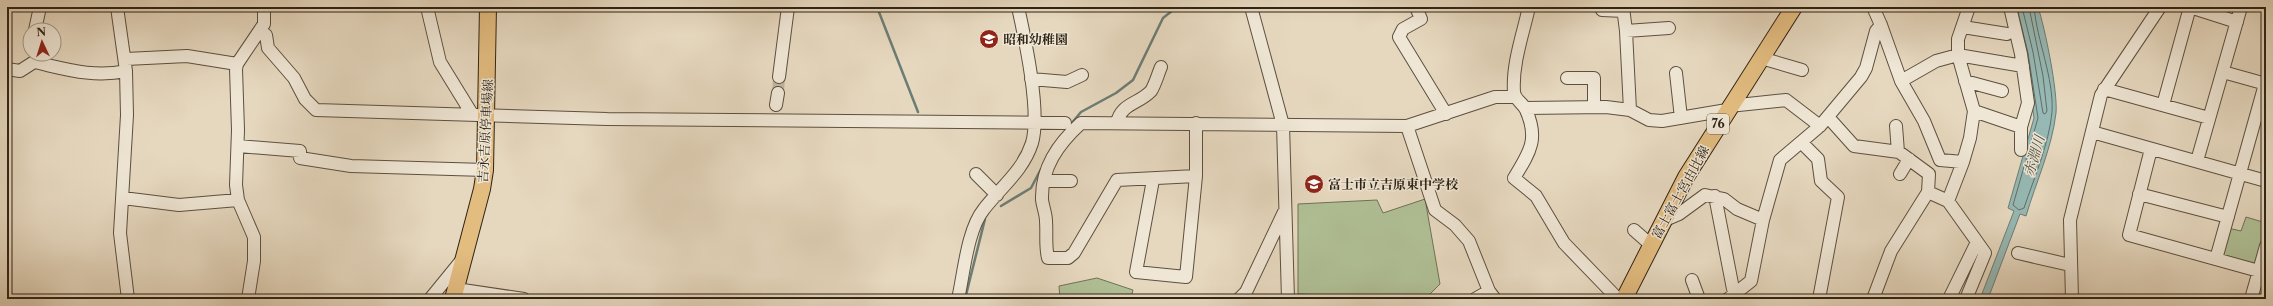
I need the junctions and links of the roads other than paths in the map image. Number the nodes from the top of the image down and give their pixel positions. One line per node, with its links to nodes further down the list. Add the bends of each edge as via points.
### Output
1 (40, 7): 19 (street)
2 (117, 7): 32 (street)
3 (264, 7): 24 (street, via 264,24)
4 (427, 7): 55 (street, via 440,62)
5 (488, 7): 55 (main road, 吉永吉原停車場線)
6 (788, 7): 40 (street)
7 (1018, 7): 42 (street)
8 (1251, 7): 64 (street)
9 (1416, 7): 56 (street, via 1421,19 1403,29 1399,37)
10 (1529, 7): 48 (street, via 1517,60)
11 (1794, 7): 28 (main road, 富士富士宮由比線 / 76)
12 (1873, 7): 21 (street)
13 (1969, 7): 22 (street)
14 (2010, 7): 33 (street)
15 (2160, 7): 46 (street)
16 (2241, 7): 20 (street)
17 (1623, 9): 18 (street); 25 (street)
18 (1602, 10)
19 (37, 22)
20 (2237, 22): 37 (street); 49 (street, via 2190,7)
21 (1881, 24): 43 (street); 59 (street, via 1876,31 1866,68)
22 (1963, 27): 26 (street); 27 (street, via 1958,40)
23 (1669, 28): 25 (street)
24 (260, 31): 31 (street); 55 (street, via 266,35 268,48 294,78 305,99 316,110)
25 (1626, 31): 53 (street)
26 (2007, 34)
27 (1958, 55): 33 (street); 43 (street, via 1936,61); 44 (street)
28 (1761, 58): 36 (street); 52 (main road, 富士富士宮由比線 / 76)
29 (29, 62): 35 (street, via 20,71)
30 (45, 62): 32 (street, via 77,73 112,74)
31 (237, 64): 32 (street, via 187,56); 70 (street)
32 (126, 65): 90 (street, via 127,116)
33 (2023, 66): 67 (street, via 2028,103)
34 (1161, 67): 62 (street, via 1151,91 1128,104 1118,116)
35 (7, 69)
36 (1802, 70)
37 (2223, 72): 45 (street); 58 (street)
38 (1676, 73): 57 (street)
39 (1082, 75): 42 (street, via 1067,82)
40 (779, 78)
41 (1567, 78): 50 (street, via 1594,78)
42 (1031, 79): 60 (street)
43 (1901, 80): 76 (street, via 1924,121 1940,160)
44 (1965, 81): 47 (street); 54 (street)
45 (2266, 84): 80 (street)
46 (2104, 89): 49 (street); 68 (street)
47 (2002, 91)
48 (1516, 97): 51 (street); 56 (street, via 1495,97)
49 (2162, 105): 58 (street)
50 (1594, 106): 51 (street); 53 (street)
51 (1525, 108): 118 (street, via 1533,142 1529,154 1514,178 1536,196 1564,243)
52 (1728, 108): 57 (street); 59 (street, via 1786,100); 95 (main road, 富士富士宮由比線 / 76, via 1686,177)
53 (1630, 110): 57 (street, via 1655,120)
54 (1974, 111): 67 (street); 76 (street)
55 (480, 114): 60 (street, via 607,119 776,108); 77 (main road, 吉永吉原停車場線)
56 (1446, 114): 65 (street)
57 (1681, 118)
58 (2209, 118): 75 (street)
59 (1824, 121): 69 (street); 73 (street, via 1854,146)
60 (1035, 122): 61 (street); 88 (street, via 1032,142 1020,167)
61 (1065, 123)
62 (1117, 123): 63 (street); 83 (street, via 1081,123 1065,138 1054,154)
63 (1196, 123): 64 (street); 81 (street)
64 (1283, 124): 65 (street); 93 (street)
65 (1407, 126): 108 (street, via 1436,210 1468,241)
66 (1896, 126): 73 (street)
67 (2020, 128): 72 (street)
68 (2092, 132): 71 (street); 104 (street, via 2070,220)
69 (1802, 143): 96 (street, via 1780,160); 121 (street, via 1818,159 1821,181 1838,197)
70 (238, 146): 77 (street, via 300,151 300,158 351,166); 91 (street)
71 (2151, 149): 75 (street); 87 (street)
72 (2021, 150)
73 (1898, 152): 74 (street)
74 (1909, 159): 79 (street); 86 (street, via 1929,174)
75 (2197, 161): 80 (street)
76 (1963, 162): 92 (street)
77 (485, 170): 102 (main road, 吉永吉原停車場線)
78 (976, 174): 88 (street)
79 (1900, 174)
80 (2240, 174): 85 (street); 94 (street)
81 (1196, 176): 82 (street); 82 (street, via 1186,277 1136,272)
82 (1153, 180): 83 (street, via 1117,180 1074,253 1068,258 1048,258 1042,201)
83 (1044, 181): 84 (street)
84 (1071, 181)
85 (2266, 181)
86 (1928, 192): 92 (street); 122 (street, via 1891,251)
87 (2139, 194): 94 (street); 103 (street, via 2129,235)
88 (997, 195): 114 (street, via 983,209 973,229)
89 (1715, 196): 95 (street, via 1705,195 1679,214); 96 (street); 109 (street, via 1734,289)
90 (123, 198): 91 (street, via 179,205); 110 (street, via 120,233)
91 (238, 200): 111 (street, via 254,236 254,261)
92 (1948, 201): 98 (street)
93 (1286, 210): 115 (street, via 1246,292); 116 (street)
94 (2228, 217): 103 (street)
95 (1665, 220): 99 (main road, 富士富士宮由比線 / 76)
96 (1763, 220): 109 (street, via 1751,281)
97 (1634, 230): 99 (street)
98 (1977, 242): 123 (street); 124 (street, via 1985,253)
99 (1651, 245): 119 (main road, 富士富士宮由比線 / 76)
100 (2266, 246): 105 (street)
101 (2018, 253): 104 (street)
102 (464, 259): 107 (main road, 吉永吉原停車場線); 112 (street)
103 (2216, 259): 105 (street)
104 (2070, 265): 125 (street)
105 (2262, 272): 126 (street)
106 (1692, 280): 120 (street)
107 (455, 294): 113 (street)
108 (1492, 295): 117 (street)
109 (1733, 295)
110 (128, 299)
111 (248, 299)
112 (430, 299)
113 (524, 299)
114 (958, 299)
115 (1238, 299)
116 (1288, 299)
117 (1475, 299)
118 (1618, 299)
119 (1624, 299)
120 (1699, 299)
121 (1818, 299)
122 (1873, 299)
123 (1949, 299)
124 (1966, 299)
125 (2072, 299)
126 (2251, 299)

